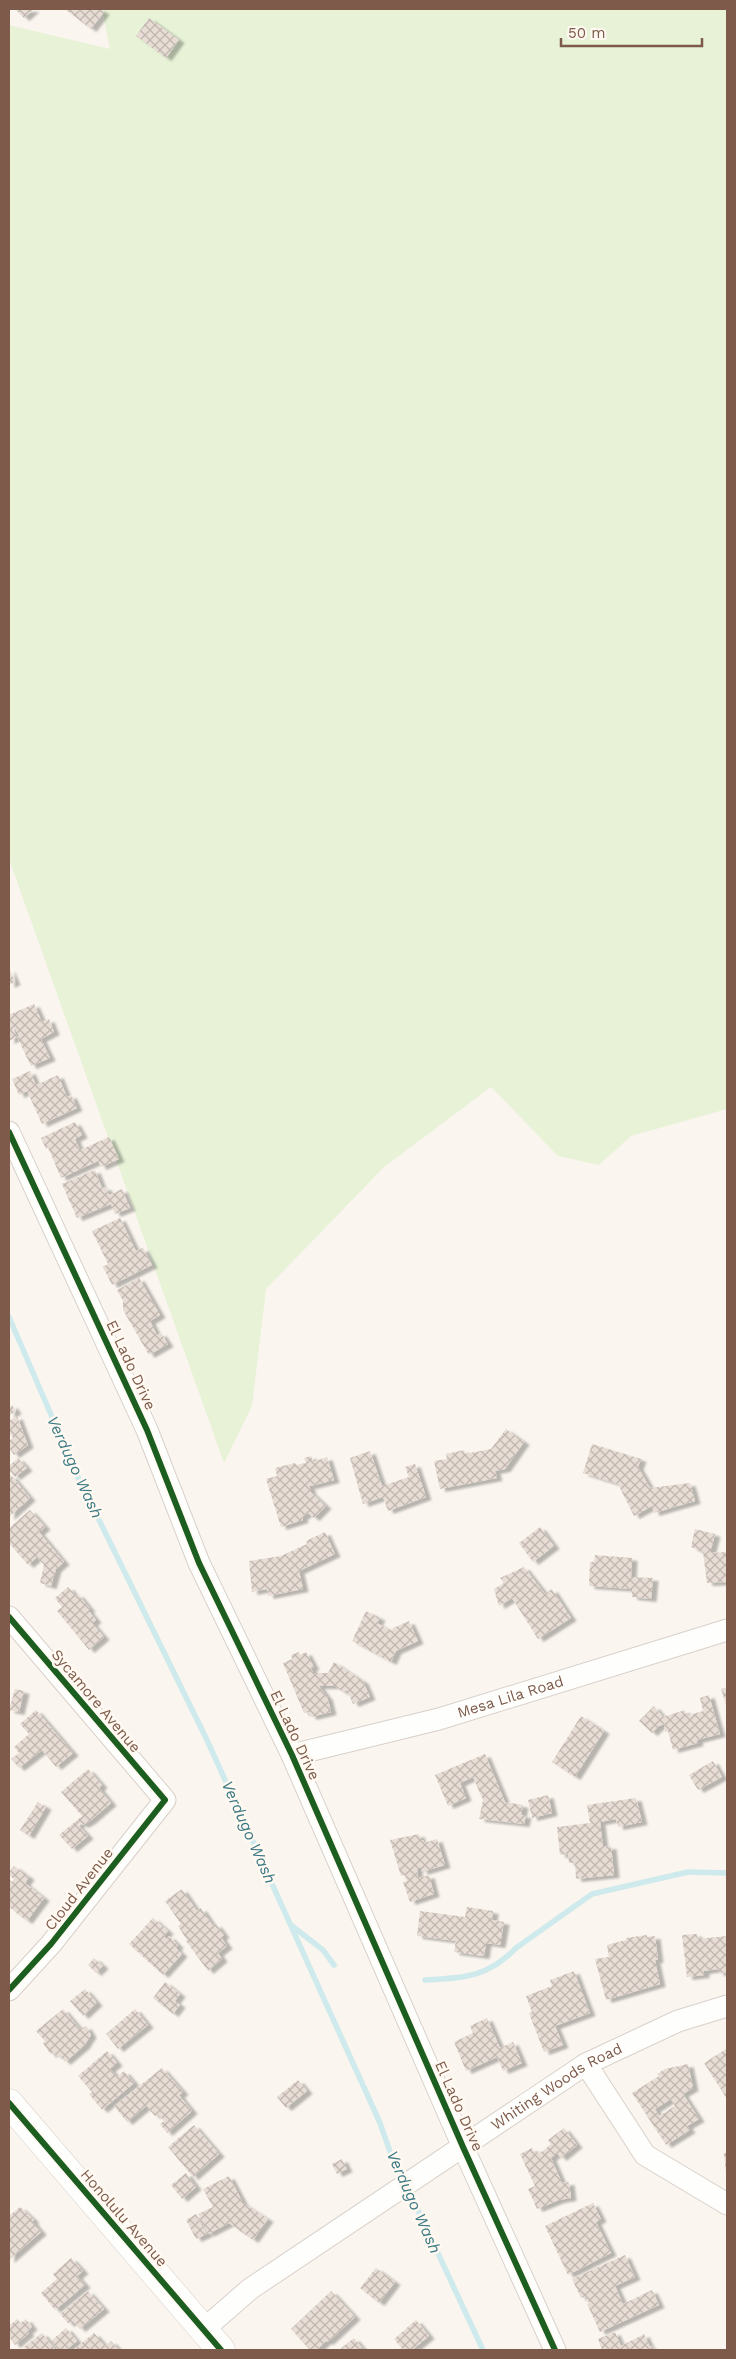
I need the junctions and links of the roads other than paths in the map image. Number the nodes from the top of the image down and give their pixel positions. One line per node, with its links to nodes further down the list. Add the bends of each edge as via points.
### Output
1 (9, 1132): 4 (street, El Lado Drive, via 147,1430 199,1563)
2 (9, 1617): 5 (street, Sycamore Avenue)
3 (727, 1630): 4 (street, Mesa Lila Road, via 439,1719)
4 (292, 1755): 10 (street, El Lado Drive)
5 (165, 1800): 6 (street, Cloud Avenue, via 51,1944)
6 (9, 1990)
7 (727, 2006): 8 (street, Whiting Woods Road, via 678,2022)
8 (586, 2064): 10 (street, Whiting Woods Road); 11 (street, via 645,2155)
9 (9, 2103): 12 (street, Honolulu Avenue)
10 (463, 2147): 12 (street, Whiting Woods Road, via 250,2289); 14 (street, El Lado Drive)
11 (727, 2204)
12 (203, 2330): 13 (street, Honolulu Avenue)
13 (221, 2350)
14 (555, 2350)

